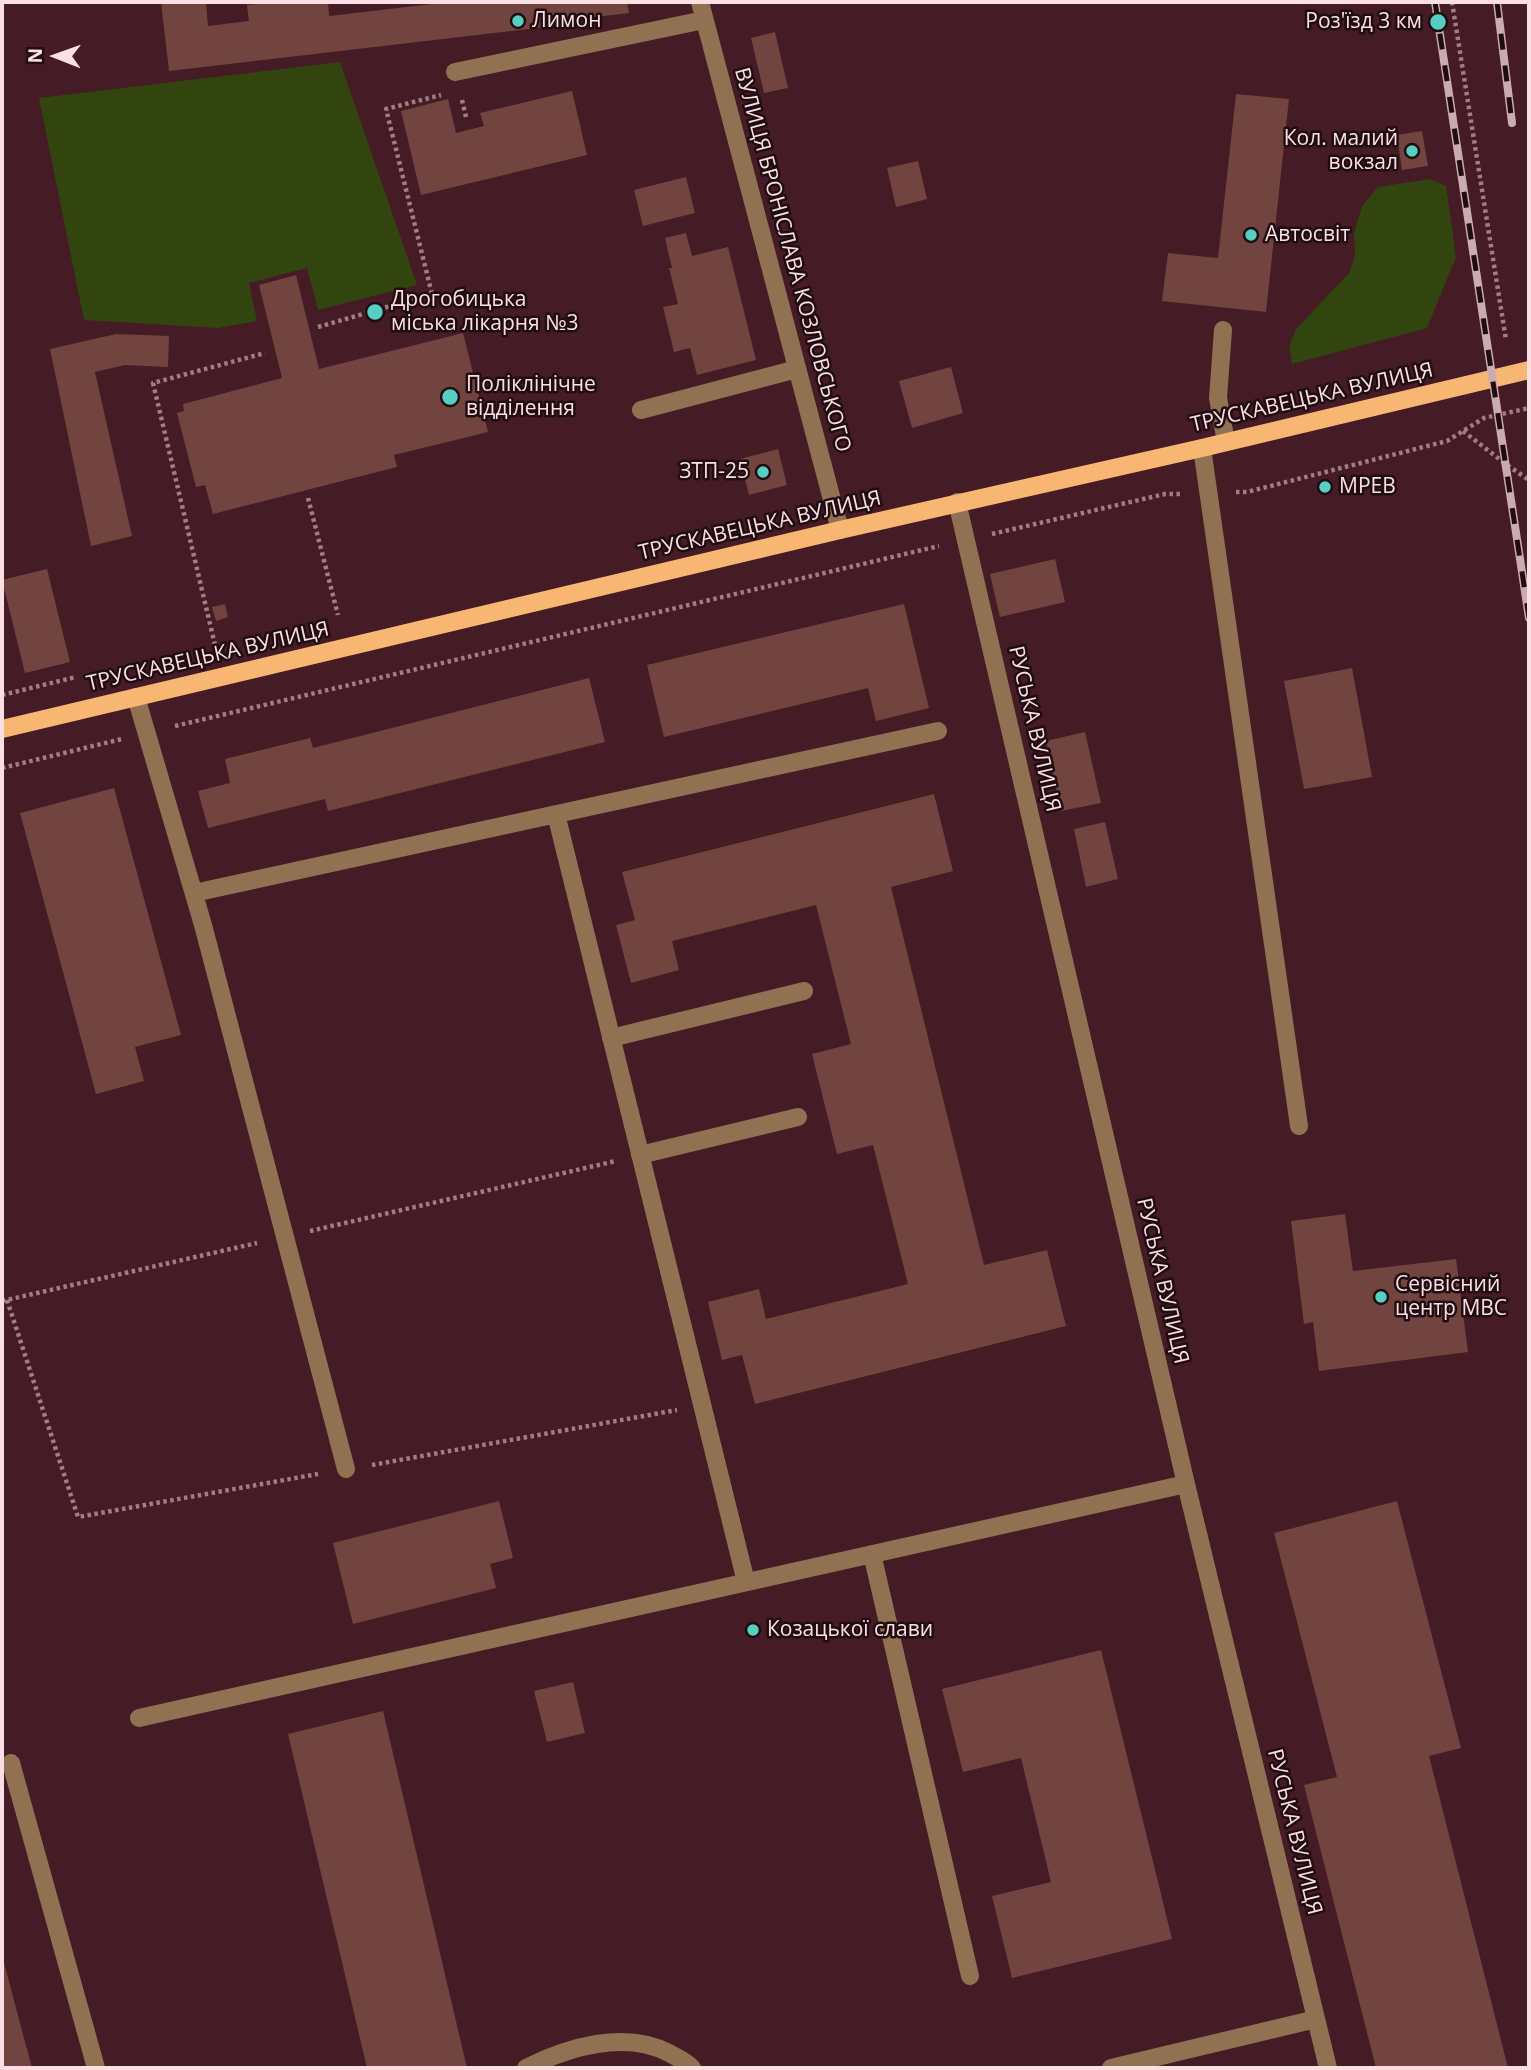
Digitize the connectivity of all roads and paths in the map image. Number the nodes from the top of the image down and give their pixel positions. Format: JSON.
{"nodes":[{"id":1,"x":1452,"y":2,"type":"edge"},
{"id":2,"x":702,"y":11,"type":"edge"},
{"id":3,"x":455,"y":72,"type":"dead end"},
{"id":4,"x":447,"y":94,"type":"dead end"},
{"id":5,"x":318,"y":327,"type":"dead end"},
{"id":6,"x":1223,"y":330,"type":"dead end"},
{"id":7,"x":1506,"y":340,"type":"dead end"},
{"id":8,"x":265,"y":353,"type":"dead end"},
{"id":9,"x":797,"y":369,"type":"junction"},
{"id":10,"x":1529,"y":370,"type":"edge"},
{"id":11,"x":1529,"y":408,"type":"edge"},
{"id":12,"x":641,"y":410,"type":"dead end"},
{"id":13,"x":1463,"y":431,"type":"junction"},
{"id":14,"x":1226,"y":442,"type":"junction"},
{"id":15,"x":1202,"y":448,"type":"junction"},
{"id":16,"x":1529,"y":480,"type":"edge"},
{"id":17,"x":1208,"y":493,"type":"junction"},
{"id":18,"x":308,"y":498,"type":"dead end"},
{"id":19,"x":957,"y":502,"type":"junction"},
{"id":20,"x":840,"y":530,"type":"junction"},
{"id":21,"x":966,"y":541,"type":"junction"},
{"id":22,"x":338,"y":615,"type":"dead end"},
{"id":23,"x":215,"y":645,"type":"dead end"},
{"id":24,"x":76,"y":677,"type":"dead end"},
{"id":25,"x":2,"y":695,"type":"edge"},
{"id":26,"x":136,"y":697,"type":"junction"},
{"id":27,"x":2,"y":729,"type":"edge"},
{"id":28,"x":938,"y":731,"type":"dead end"},
{"id":29,"x":147,"y":733,"type":"junction"},
{"id":30,"x":2,"y":768,"type":"edge"},
{"id":31,"x":556,"y":814,"type":"junction"},
{"id":32,"x":194,"y":893,"type":"junction"},
{"id":33,"x":804,"y":991,"type":"dead end"},
{"id":34,"x":611,"y":1038,"type":"junction"},
{"id":35,"x":798,"y":1117,"type":"dead end"},
{"id":36,"x":1299,"y":1126,"type":"dead end"},
{"id":37,"x":640,"y":1155,"type":"junction"},
{"id":38,"x":286,"y":1237,"type":"junction"},
{"id":39,"x":4,"y":1301,"type":"edge"},
{"id":40,"x":702,"y":1405,"type":"junction"},
{"id":41,"x":346,"y":1469,"type":"junction"},
{"id":42,"x":1186,"y":1484,"type":"junction"},
{"id":43,"x":872,"y":1554,"type":"junction"},
{"id":44,"x":746,"y":1582,"type":"junction"},
{"id":45,"x":139,"y":1718,"type":"dead end"},
{"id":46,"x":10,"y":1763,"type":"dead end"},
{"id":47,"x":970,"y":1976,"type":"dead end"},
{"id":48,"x":1316,"y":2019,"type":"junction"},
{"id":49,"x":96,"y":2068,"type":"edge"},
{"id":50,"x":526,"y":2068,"type":"edge"},
{"id":51,"x":692,"y":2068,"type":"edge"},
{"id":52,"x":1111,"y":2068,"type":"edge"},
{"id":53,"x":1328,"y":2068,"type":"edge"}],
"edges":[{"from":1,"to":7,"type":"path"},
{"from":2,"to":3,"type":"street"},
{"from":2,"to":9,"type":"street","name":"ВУЛИЦЯ БРОНІСЛАВА КОЗЛОВСЬКОГО"},
{"from":4,"to":5,"type":"path"},
{"from":6,"to":14,"type":"street"},
{"from":8,"to":23,"type":"path"},
{"from":9,"to":12,"type":"street"},
{"from":9,"to":20,"type":"street","name":"ВУЛИЦЯ БРОНІСЛАВА КОЗЛОВСЬКОГО"},
{"from":10,"to":14,"type":"main road","name":"ТРУСКАВЕЦЬКА ВУЛИЦЯ"},
{"from":11,"to":13,"type":"path"},
{"from":13,"to":16,"type":"path"},
{"from":13,"to":17,"type":"path"},
{"from":14,"to":15,"type":"main road","name":"ТРУСКАВЕЦЬКА ВУЛИЦЯ"},
{"from":15,"to":17,"type":"street"},
{"from":15,"to":19,"type":"main road","name":"ТРУСКАВЕЦЬКА ВУЛИЦЯ"},
{"from":17,"to":21,"type":"path"},
{"from":17,"to":36,"type":"street"},
{"from":18,"to":22,"type":"path"},
{"from":19,"to":20,"type":"main road","name":"ТРУСКАВЕЦЬКА ВУЛИЦЯ"},
{"from":19,"to":21,"type":"street","name":"РУСЬКА ВУЛИЦЯ"},
{"from":20,"to":26,"type":"main road","name":"ТРУСКАВЕЦЬКА ВУЛИЦЯ"},
{"from":21,"to":29,"type":"path"},
{"from":21,"to":42,"type":"street","name":"РУСЬКА ВУЛИЦЯ"},
{"from":24,"to":25,"type":"path"},
{"from":26,"to":27,"type":"main road","name":"ТРУСКАВЕЦЬКА ВУЛИЦЯ"},
{"from":26,"to":29,"type":"street"},
{"from":28,"to":31,"type":"street"},
{"from":29,"to":30,"type":"path"},
{"from":29,"to":32,"type":"street"},
{"from":31,"to":32,"type":"street"},
{"from":31,"to":34,"type":"street"},
{"from":32,"to":38,"type":"street"},
{"from":33,"to":34,"type":"street"},
{"from":34,"to":37,"type":"street"},
{"from":35,"to":37,"type":"street"},
{"from":37,"to":38,"type":"path"},
{"from":37,"to":40,"type":"street"},
{"from":38,"to":39,"type":"path"},
{"from":38,"to":41,"type":"street"},
{"from":39,"to":41,"type":"path"},
{"from":40,"to":41,"type":"path"},
{"from":40,"to":44,"type":"street"},
{"from":42,"to":43,"type":"street"},
{"from":42,"to":48,"type":"street","name":"РУСЬКА ВУЛИЦЯ"},
{"from":43,"to":44,"type":"street"},
{"from":43,"to":47,"type":"street"},
{"from":44,"to":45,"type":"street"},
{"from":46,"to":49,"type":"street"},
{"from":48,"to":52,"type":"street"},
{"from":48,"to":53,"type":"street","name":"РУСЬКА ВУЛИЦЯ"},
{"from":50,"to":51,"type":"street"}]}
